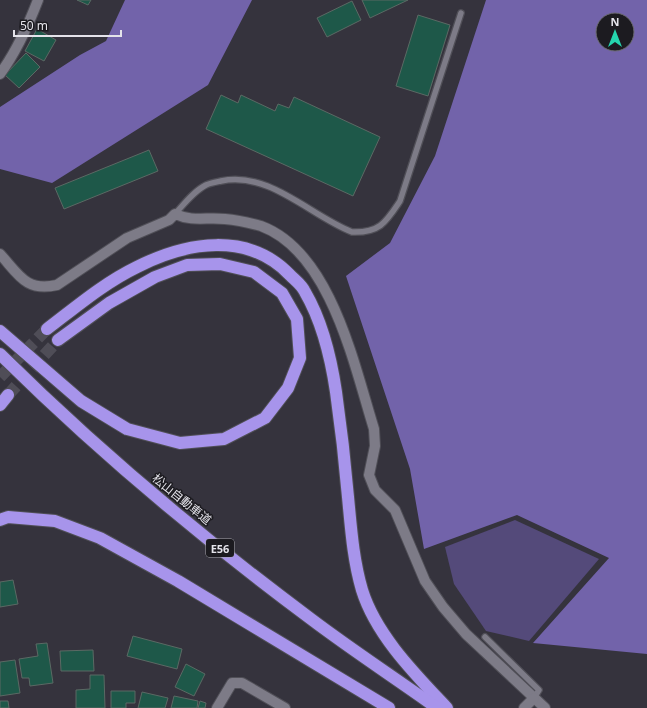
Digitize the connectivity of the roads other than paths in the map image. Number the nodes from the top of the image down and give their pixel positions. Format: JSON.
{"nodes":[{"id":1,"x":38,"y":0,"type":"edge"},
{"id":2,"x":461,"y":13,"type":"dead end"},
{"id":3,"x":0,"y":74,"type":"edge"},
{"id":4,"x":175,"y":214,"type":"junction"},
{"id":5,"x":0,"y":254,"type":"edge"},
{"id":6,"x":48,"y":329,"type":"tunnel mouth"},
{"id":7,"x":0,"y":332,"type":"edge"},
{"id":8,"x":58,"y":340,"type":"tunnel mouth"},
{"id":9,"x":0,"y":354,"type":"edge"},
{"id":10,"x":8,"y":395,"type":"tunnel mouth"},
{"id":11,"x":0,"y":406,"type":"edge"},
{"id":12,"x":0,"y":520,"type":"edge"},
{"id":13,"x":485,"y":637,"type":"dead end"},
{"id":14,"x":534,"y":698,"type":"junction"},
{"id":15,"x":217,"y":708,"type":"edge"},
{"id":16,"x":285,"y":708,"type":"edge"},
{"id":17,"x":389,"y":708,"type":"edge"},
{"id":18,"x":437,"y":708,"type":"edge"},
{"id":19,"x":447,"y":708,"type":"edge"},
{"id":20,"x":524,"y":708,"type":"edge"},
{"id":21,"x":545,"y":708,"type":"edge"}],
"edges":[{"from":1,"to":3,"type":"street"},
{"from":2,"to":4,"type":"lane"},
{"from":4,"to":5,"type":"street"},
{"from":4,"to":14,"type":"street"},
{"from":6,"to":19,"type":"highway"},
{"from":7,"to":8,"type":"highway"},
{"from":9,"to":18,"type":"highway","name":"松山自動車道","number":"E56"},
{"from":10,"to":11,"type":"highway"},
{"from":12,"to":17,"type":"highway"},
{"from":13,"to":14,"type":"lane"},
{"from":14,"to":20,"type":"street"},
{"from":14,"to":21,"type":"street"},
{"from":15,"to":16,"type":"street"}]}
